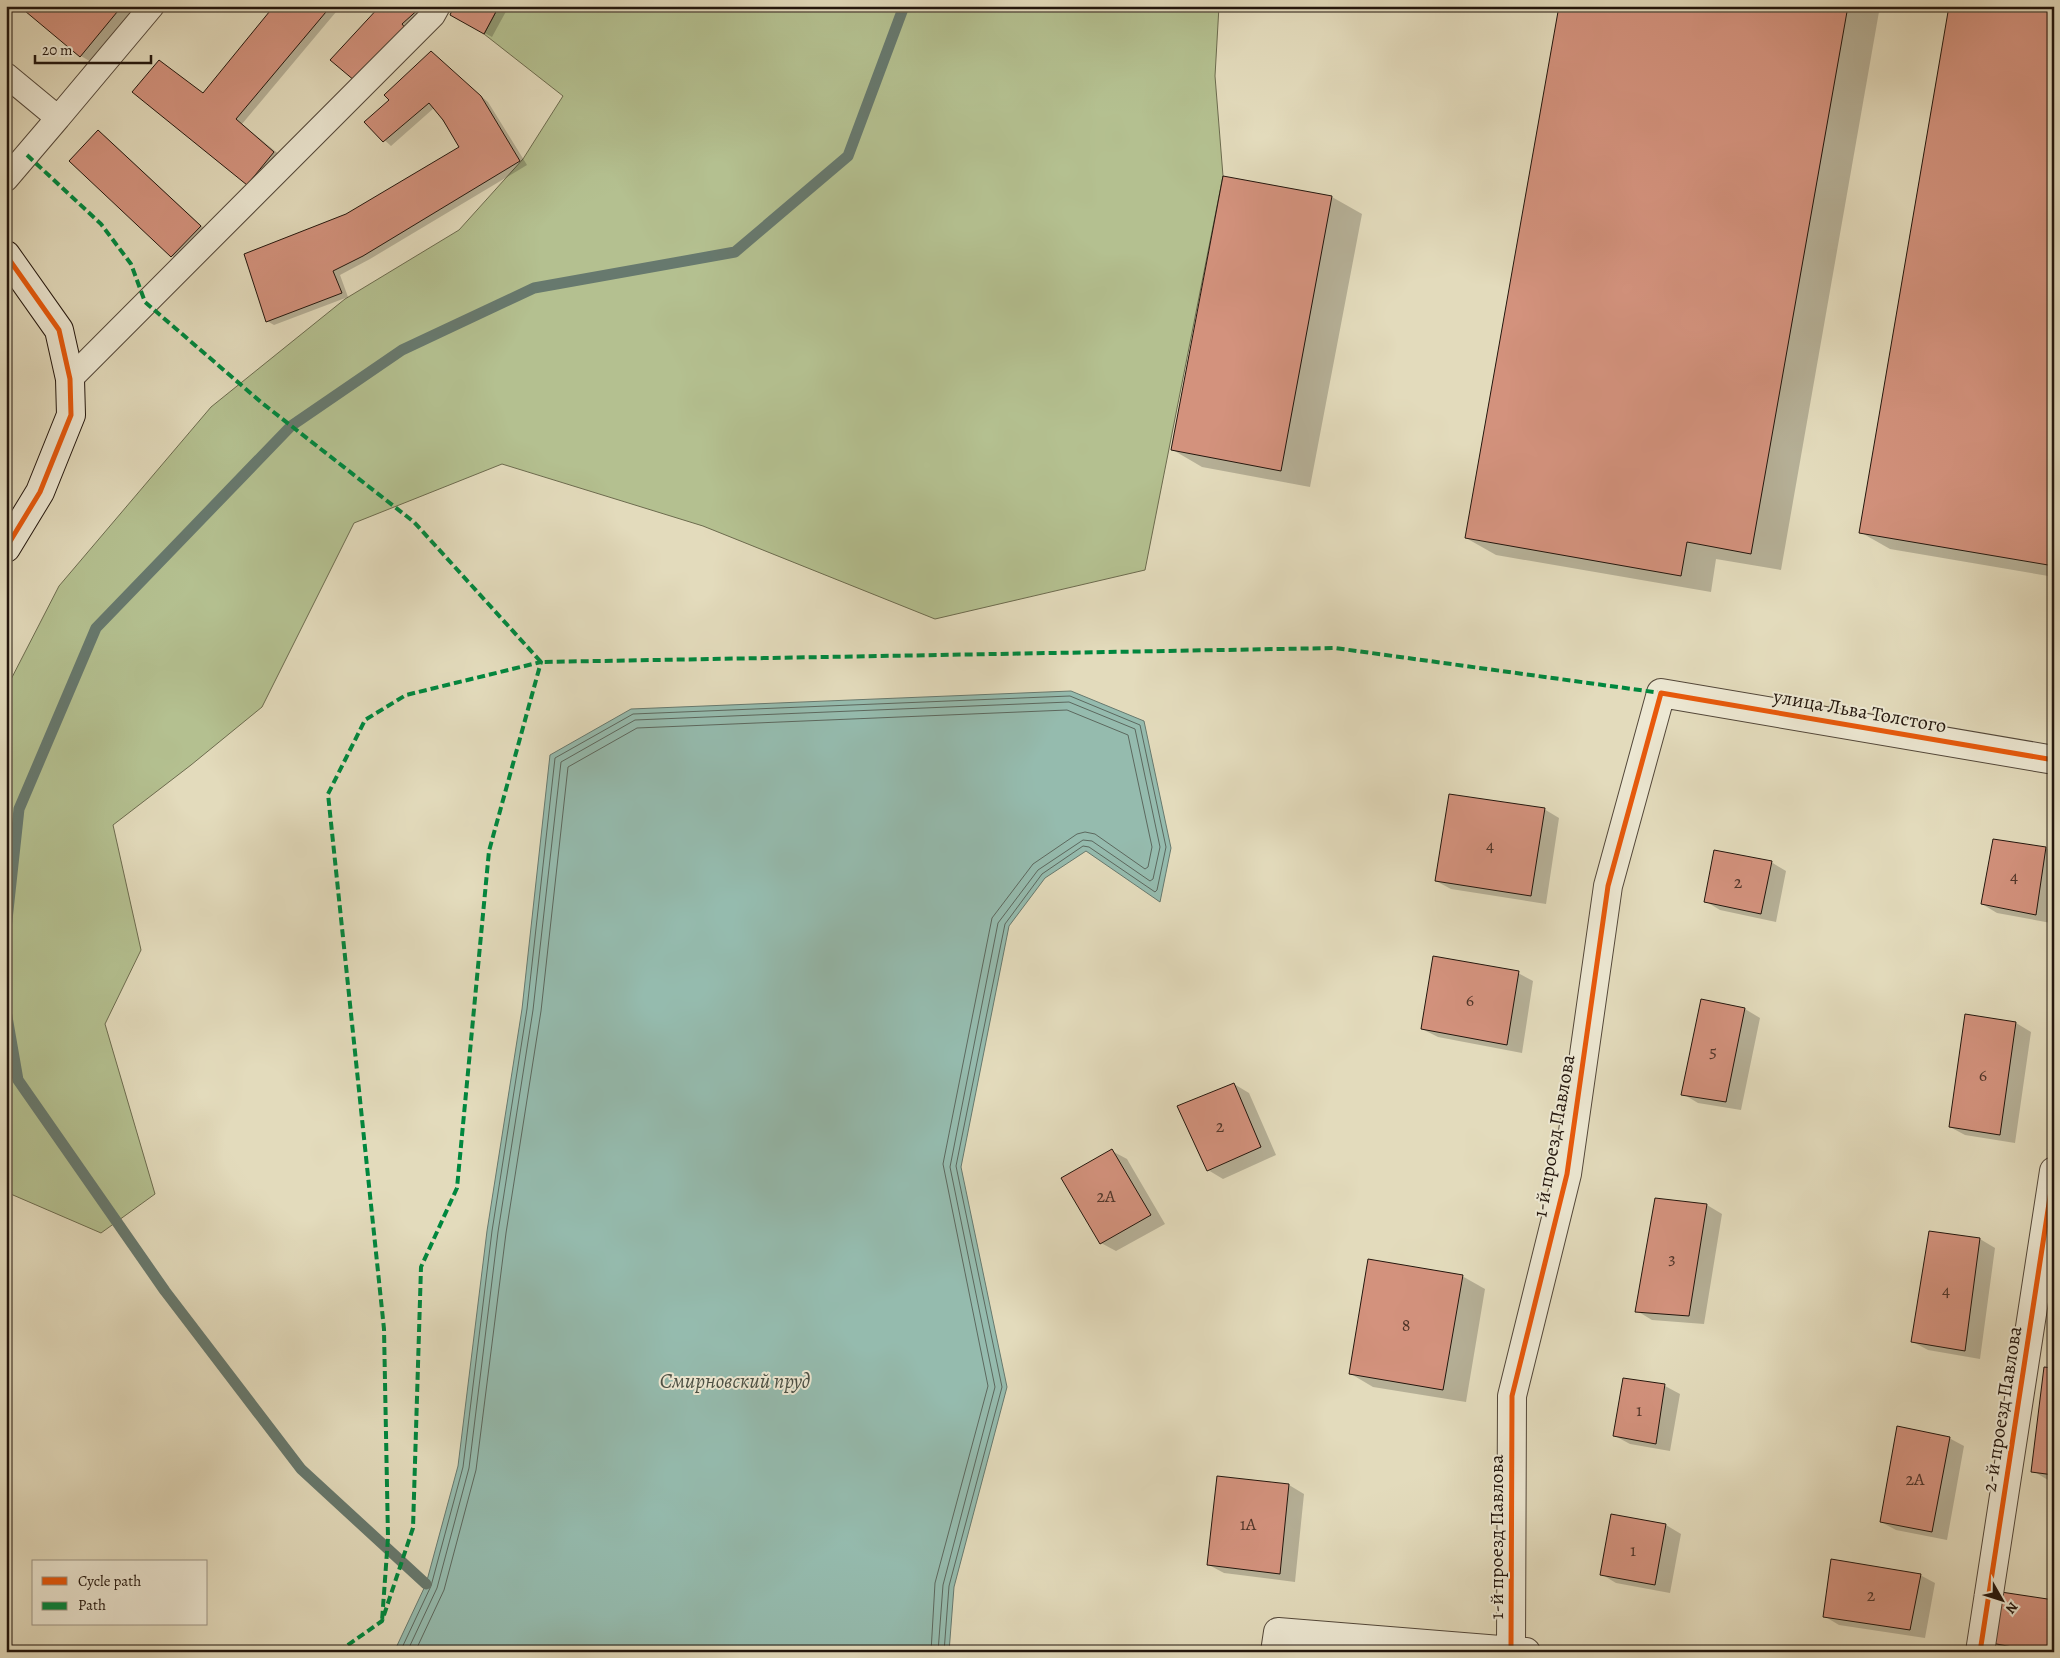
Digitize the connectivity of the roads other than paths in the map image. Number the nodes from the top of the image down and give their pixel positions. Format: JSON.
{"nodes":[{"id":1,"x":152,"y":6,"type":"edge"},
{"id":2,"x":438,"y":6,"type":"edge"},
{"id":3,"x":6,"y":75,"type":"edge"},
{"id":4,"x":58,"y":118,"type":"junction"},
{"id":5,"x":6,"y":179,"type":"edge"},
{"id":6,"x":6,"y":255,"type":"edge"},
{"id":7,"x":70,"y":379,"type":"junction"},
{"id":8,"x":6,"y":548,"type":"edge"},
{"id":9,"x":1661,"y":693,"type":"joint"},
{"id":10,"x":2054,"y":760,"type":"edge"},
{"id":11,"x":2054,"y":1171,"type":"edge"},
{"id":12,"x":1277,"y":1642,"type":"edge"},
{"id":13,"x":1519,"y":1650,"type":"edge"},
{"id":14,"x":1980,"y":1652,"type":"edge"}],
"edges":[{"from":1,"to":4,"type":"lane"},
{"from":2,"to":7,"type":"lane"},
{"from":3,"to":4,"type":"lane"},
{"from":4,"to":5,"type":"lane"},
{"from":6,"to":7,"type":"street"},
{"from":7,"to":8,"type":"street"},
{"from":9,"to":10,"type":"street","name":"улица Льва Толстого"},
{"from":9,"to":13,"type":"street","name":"1-й проезд Павлова"},
{"from":11,"to":14,"type":"street","name":"2-й проезд Павлова"},
{"from":12,"to":13,"type":"street"}]}
